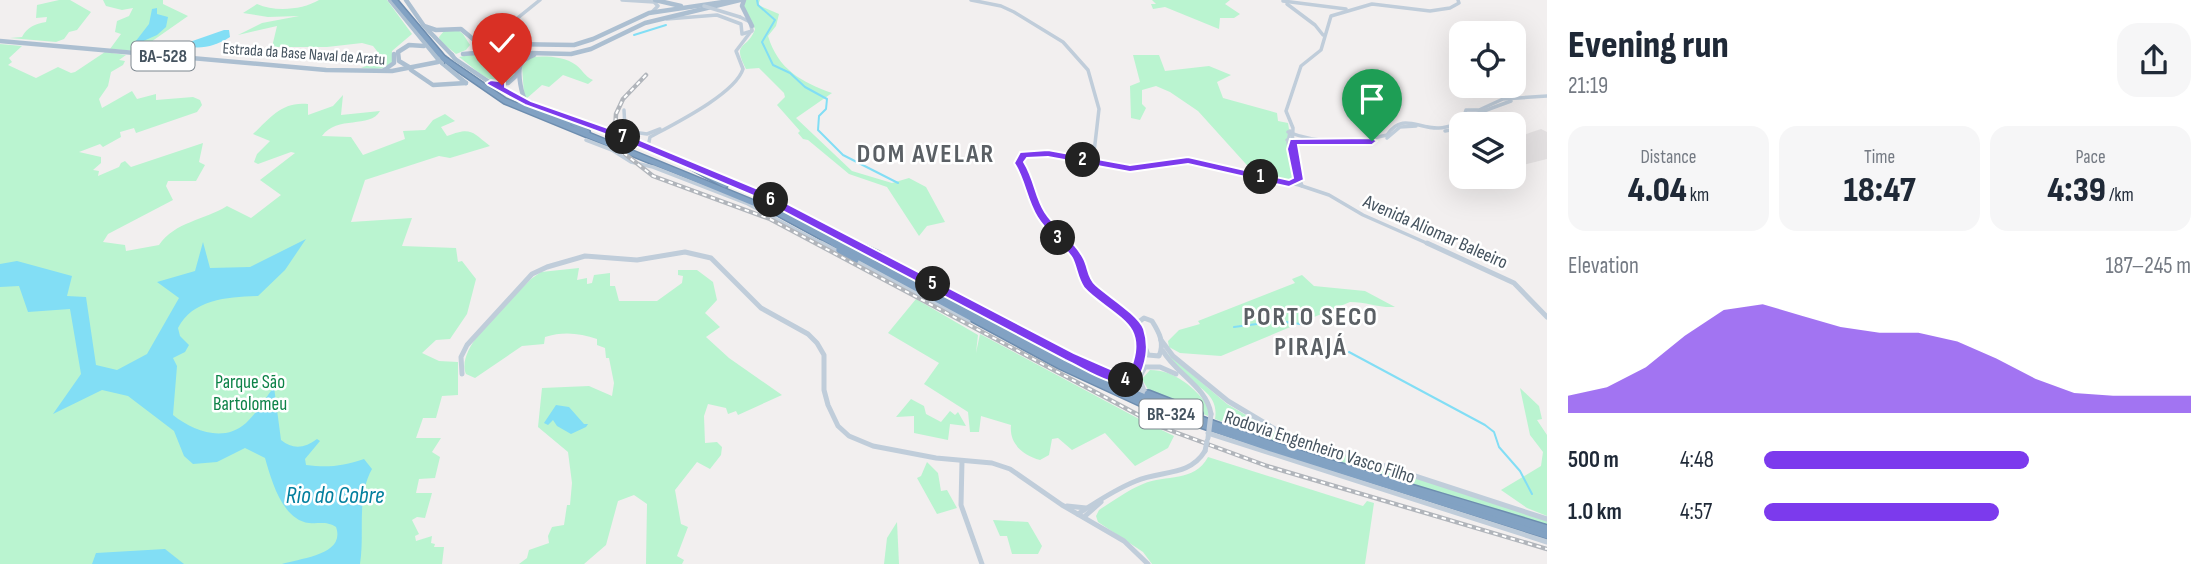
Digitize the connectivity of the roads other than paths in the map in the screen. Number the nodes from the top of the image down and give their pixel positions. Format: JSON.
{"nodes":[{"id":1,"x":394,"y":0,"type":"edge"},
{"id":2,"x":406,"y":0,"type":"edge"},
{"id":3,"x":540,"y":0,"type":"edge"},
{"id":4,"x":622,"y":0,"type":"edge"},
{"id":5,"x":652,"y":0,"type":"edge"},
{"id":6,"x":731,"y":0,"type":"edge"},
{"id":7,"x":742,"y":0,"type":"edge"},
{"id":8,"x":971,"y":0,"type":"edge"},
{"id":9,"x":1283,"y":0,"type":"edge"},
{"id":10,"x":1458,"y":0,"type":"edge"},
{"id":11,"x":668,"y":3,"type":"junction"},
{"id":12,"x":1292,"y":5,"type":"junction"},
{"id":13,"x":691,"y":6,"type":"junction"},
{"id":14,"x":419,"y":8,"type":"dead end"},
{"id":15,"x":657,"y":8,"type":"junction"},
{"id":16,"x":1337,"y":8,"type":"junction"},
{"id":17,"x":1350,"y":9,"type":"junction"},
{"id":18,"x":413,"y":10,"type":"junction"},
{"id":19,"x":652,"y":12,"type":"junction"},
{"id":20,"x":1340,"y":13,"type":"junction"},
{"id":21,"x":637,"y":17,"type":"junction"},
{"id":22,"x":740,"y":17,"type":"junction"},
{"id":23,"x":665,"y":18,"type":"junction"},
{"id":24,"x":656,"y":22,"type":"junction"},
{"id":25,"x":424,"y":26,"type":"junction"},
{"id":26,"x":1318,"y":27,"type":"junction"},
{"id":27,"x":1325,"y":27,"type":"junction"},
{"id":28,"x":752,"y":28,"type":"junction"},
{"id":29,"x":413,"y":31,"type":"junction"},
{"id":30,"x":742,"y":34,"type":"junction"},
{"id":31,"x":1323,"y":35,"type":"junction"},
{"id":32,"x":0,"y":41,"type":"edge"},
{"id":33,"x":439,"y":43,"type":"junction"},
{"id":34,"x":501,"y":43,"type":"junction"},
{"id":35,"x":491,"y":45,"type":"junction"},
{"id":36,"x":426,"y":47,"type":"junction"},
{"id":37,"x":507,"y":51,"type":"junction"},
{"id":38,"x":463,"y":54,"type":"junction"},
{"id":39,"x":534,"y":55,"type":"junction"},
{"id":40,"x":447,"y":59,"type":"junction"},
{"id":41,"x":430,"y":64,"type":"junction"},
{"id":42,"x":417,"y":67,"type":"junction"},
{"id":43,"x":326,"y":70,"type":"junction"},
{"id":44,"x":408,"y":70,"type":"junction"},
{"id":45,"x":381,"y":71,"type":"junction"},
{"id":46,"x":455,"y":74,"type":"junction"},
{"id":47,"x":466,"y":83,"type":"junction"},
{"id":48,"x":491,"y":83,"type":"junction"},
{"id":49,"x":488,"y":91,"type":"junction"},
{"id":50,"x":1547,"y":97,"type":"edge"},
{"id":51,"x":528,"y":103,"type":"junction"},
{"id":52,"x":624,"y":110,"type":"dead end"},
{"id":53,"x":1474,"y":112,"type":"edge"},
{"id":54,"x":563,"y":113,"type":"junction"},
{"id":55,"x":674,"y":123,"type":"junction"},
{"id":56,"x":556,"y":124,"type":"junction"},
{"id":57,"x":1449,"y":126,"type":"edge"},
{"id":58,"x":1293,"y":128,"type":"junction"},
{"id":59,"x":1449,"y":130,"type":"edge"},
{"id":60,"x":587,"y":132,"type":"junction"},
{"id":61,"x":633,"y":132,"type":"dead end"},
{"id":62,"x":1288,"y":132,"type":"junction"},
{"id":63,"x":610,"y":133,"type":"junction"},
{"id":64,"x":1294,"y":134,"type":"junction"},
{"id":65,"x":586,"y":140,"type":"joint"},
{"id":66,"x":1287,"y":140,"type":"junction"},
{"id":67,"x":1294,"y":142,"type":"junction"},
{"id":68,"x":648,"y":148,"type":"junction"},
{"id":69,"x":1292,"y":149,"type":"junction"},
{"id":70,"x":1093,"y":161,"type":"junction"},
{"id":71,"x":687,"y":164,"type":"junction"},
{"id":72,"x":1300,"y":183,"type":"junction"},
{"id":73,"x":724,"y":185,"type":"junction"},
{"id":74,"x":746,"y":203,"type":"junction"},
{"id":75,"x":802,"y":223,"type":"junction"},
{"id":76,"x":819,"y":235,"type":"junction"},
{"id":77,"x":878,"y":254,"type":"junction"},
{"id":78,"x":855,"y":260,"type":"junction"},
{"id":79,"x":1123,"y":313,"type":"junction"},
{"id":80,"x":1547,"y":317,"type":"edge"},
{"id":81,"x":1140,"y":319,"type":"junction"},
{"id":82,"x":968,"y":321,"type":"joint"},
{"id":83,"x":1137,"y":327,"type":"junction"},
{"id":84,"x":1001,"y":333,"type":"junction"},
{"id":85,"x":1161,"y":340,"type":"junction"},
{"id":86,"x":1142,"y":345,"type":"junction"},
{"id":87,"x":1163,"y":348,"type":"junction"},
{"id":88,"x":1145,"y":352,"type":"junction"},
{"id":89,"x":1167,"y":358,"type":"junction"},
{"id":90,"x":1157,"y":366,"type":"junction"},
{"id":91,"x":1165,"y":368,"type":"junction"},
{"id":92,"x":462,"y":374,"type":"dead end"},
{"id":93,"x":1183,"y":378,"type":"junction"},
{"id":94,"x":1117,"y":379,"type":"junction"},
{"id":95,"x":1147,"y":394,"type":"junction"},
{"id":96,"x":1166,"y":413,"type":"junction"},
{"id":97,"x":1207,"y":437,"type":"junction"},
{"id":98,"x":1272,"y":443,"type":"junction"},
{"id":99,"x":962,"y":461,"type":"junction"},
{"id":100,"x":1102,"y":501,"type":"junction"},
{"id":101,"x":1062,"y":505,"type":"junction"},
{"id":102,"x":1096,"y":507,"type":"junction"},
{"id":103,"x":1087,"y":508,"type":"junction"},
{"id":104,"x":1081,"y":516,"type":"junction"},
{"id":105,"x":1547,"y":519,"type":"edge"},
{"id":106,"x":1100,"y":527,"type":"junction"},
{"id":107,"x":1547,"y":529,"type":"edge"},
{"id":108,"x":1547,"y":535,"type":"edge"},
{"id":109,"x":1547,"y":542,"type":"edge"},
{"id":110,"x":982,"y":564,"type":"edge"},
{"id":111,"x":1148,"y":564,"type":"edge"}],
"edges":[{"from":1,"to":29,"type":"main road"},
{"from":1,"to":40,"type":"highway","name":"Rodovia Engenheiro Vasco Filho","number":"BR-324"},
{"from":2,"to":18,"type":"main road"},
{"from":3,"to":34,"type":"main road"},
{"from":4,"to":5,"type":"main road"},
{"from":5,"to":11,"type":"main road"},
{"from":5,"to":15,"type":"main road"},
{"from":6,"to":13,"type":"main road","name":"Estrada da Base Naval de Aratu"},
{"from":7,"to":23,"type":"main road"},
{"from":7,"to":28,"type":"main road"},
{"from":8,"to":70,"type":"main road"},
{"from":9,"to":12,"type":"main road"},
{"from":10,"to":17,"type":"main road"},
{"from":11,"to":13,"type":"main road"},
{"from":11,"to":15,"type":"main road"},
{"from":12,"to":16,"type":"main road"},
{"from":12,"to":26,"type":"main road"},
{"from":13,"to":19,"type":"main road","name":"Estrada da Base Naval de Aratu"},
{"from":14,"to":18,"type":"main road"},
{"from":15,"to":19,"type":"main road"},
{"from":16,"to":17,"type":"main road"},
{"from":16,"to":20,"type":"main road"},
{"from":17,"to":20,"type":"main road"},
{"from":18,"to":25,"type":"main road"},
{"from":19,"to":21,"type":"main road","name":"Estrada da Base Naval de Aratu"},
{"from":20,"to":27,"type":"main road"},
{"from":21,"to":22,"type":"main road","bridge":true},
{"from":21,"to":34,"type":"main road","name":"Estrada da Base Naval de Aratu"},
{"from":22,"to":28,"type":"main road"},
{"from":22,"to":30,"type":"main road"},
{"from":23,"to":24,"type":"main road"},
{"from":23,"to":37,"type":"main road"},
{"from":24,"to":30,"type":"main road","bridge":true},
{"from":24,"to":39,"type":"main road"},
{"from":25,"to":33,"type":"main road"},
{"from":25,"to":35,"type":"main road"},
{"from":26,"to":27,"type":"main road"},
{"from":26,"to":31,"type":"main road"},
{"from":27,"to":31,"type":"main road"},
{"from":28,"to":30,"type":"main road"},
{"from":28,"to":55,"type":"main road"},
{"from":29,"to":36,"type":"main road"},
{"from":29,"to":45,"type":"main road"},
{"from":31,"to":58,"type":"main road"},
{"from":32,"to":43,"type":"main road","name":"Estrada da Base Naval de Aratu","number":"BA-528"},
{"from":33,"to":38,"type":"main road"},
{"from":33,"to":40,"type":"main road"},
{"from":34,"to":35,"type":"main road","name":"Estrada da Base Naval de Aratu"},
{"from":35,"to":38,"type":"main road","name":"Estrada da Base Naval de Aratu"},
{"from":36,"to":40,"type":"main road"},
{"from":36,"to":42,"type":"main road"},
{"from":37,"to":38,"type":"main road","name":"Estrada da Base Naval de Aratu"},
{"from":37,"to":39,"type":"main road"},
{"from":37,"to":48,"type":"main road"},
{"from":38,"to":40,"type":"main road","name":"Estrada da Base Naval de Aratu"},
{"from":39,"to":51,"type":"main road"},
{"from":40,"to":41,"type":"main road","name":"Estrada da Base Naval de Aratu"},
{"from":40,"to":46,"type":"main road"},
{"from":40,"to":48,"type":"main road"},
{"from":40,"to":49,"type":"highway","name":"Rodovia Engenheiro Vasco Filho","number":"BR-324"},
{"from":40,"to":60,"type":"highway","name":"Rodovia Engenheiro Vasco Filho","number":"BR-324"},
{"from":41,"to":42,"type":"main road","name":"Estrada da Base Naval de Aratu"},
{"from":41,"to":46,"type":"main road"},
{"from":42,"to":44,"type":"main road"},
{"from":42,"to":45,"type":"main road","name":"Estrada da Base Naval de Aratu"},
{"from":43,"to":44,"type":"main road"},
{"from":43,"to":45,"type":"main road","name":"Estrada da Base Naval de Aratu"},
{"from":44,"to":47,"type":"main road"},
{"from":46,"to":47,"type":"main road"},
{"from":47,"to":49,"type":"highway"},
{"from":48,"to":51,"type":"main road"},
{"from":49,"to":56,"type":"highway","name":"Rodovia Engenheiro Vasco Filho","number":"BR-324"},
{"from":50,"to":53,"type":"main road"},
{"from":51,"to":54,"type":"main road"},
{"from":52,"to":63,"type":"main road"},
{"from":54,"to":60,"type":"highway"},
{"from":54,"to":63,"type":"main road"},
{"from":55,"to":61,"type":"main road"},
{"from":55,"to":68,"type":"main road"},
{"from":56,"to":65,"type":"highway"},
{"from":56,"to":75,"type":"highway","name":"Rodovia Engenheiro Vasco Filho","number":"BR-324"},
{"from":57,"to":64,"type":"main road"},
{"from":58,"to":62,"type":"main road"},
{"from":58,"to":64,"type":"main road"},
{"from":59,"to":67,"type":"main road"},
{"from":60,"to":73,"type":"highway","name":"Rodovia Engenheiro Vasco Filho","number":"BR-324"},
{"from":62,"to":64,"type":"main road"},
{"from":62,"to":66,"type":"main road"},
{"from":63,"to":68,"type":"main road"},
{"from":64,"to":67,"type":"main road"},
{"from":65,"to":74,"type":"main road"},
{"from":66,"to":67,"type":"main road"},
{"from":66,"to":69,"type":"main road"},
{"from":67,"to":69,"type":"main road"},
{"from":68,"to":71,"type":"main road"},
{"from":69,"to":72,"type":"main road"},
{"from":70,"to":72,"type":"main road","name":"Avenida Aliomar Baleeiro"},
{"from":70,"to":79,"type":"main road","name":"Avenida Aliomar Baleeiro"},
{"from":71,"to":73,"type":"highway"},
{"from":71,"to":77,"type":"main road"},
{"from":72,"to":80,"type":"main road","name":"Avenida Aliomar Baleeiro"},
{"from":73,"to":75,"type":"highway","name":"Rodovia Engenheiro Vasco Filho","number":"BR-324"},
{"from":74,"to":75,"type":"highway"},
{"from":74,"to":78,"type":"main road"},
{"from":75,"to":76,"type":"highway","name":"Rodovia Engenheiro Vasco Filho","number":"BR-324"},
{"from":75,"to":77,"type":"highway"},
{"from":75,"to":98,"type":"highway","name":"Rodovia Engenheiro Vasco Filho","number":"BR-324"},
{"from":76,"to":78,"type":"highway"},
{"from":76,"to":84,"type":"highway","name":"Rodovia Engenheiro Vasco Filho","number":"BR-324"},
{"from":77,"to":94,"type":"main road"},
{"from":78,"to":82,"type":"main road"},
{"from":79,"to":81,"type":"main road"},
{"from":79,"to":83,"type":"main road"},
{"from":81,"to":83,"type":"main road"},
{"from":81,"to":85,"type":"main road"},
{"from":82,"to":84,"type":"highway"},
{"from":83,"to":86,"type":"main road"},
{"from":84,"to":96,"type":"highway","name":"Rodovia Engenheiro Vasco Filho","number":"BR-324"},
{"from":85,"to":87,"type":"main road"},
{"from":85,"to":105,"type":"main road"},
{"from":86,"to":88,"type":"main road"},
{"from":86,"to":94,"type":"main road"},
{"from":87,"to":88,"type":"main road"},
{"from":87,"to":89,"type":"main road"},
{"from":88,"to":90,"type":"main road"},
{"from":89,"to":91,"type":"main road"},
{"from":89,"to":93,"type":"main road"},
{"from":90,"to":91,"type":"main road"},
{"from":90,"to":95,"type":"main road"},
{"from":91,"to":93,"type":"main road"},
{"from":92,"to":99,"type":"main road"},
{"from":93,"to":97,"type":"main road","bridge":true},
{"from":94,"to":95,"type":"main road"},
{"from":95,"to":98,"type":"highway"},
{"from":96,"to":97,"type":"highway"},
{"from":96,"to":108,"type":"highway","name":"Rodovia Engenheiro Vasco Filho","number":"BR-324"},
{"from":97,"to":100,"type":"main road","bridge":true},
{"from":97,"to":109,"type":"main road"},
{"from":98,"to":107,"type":"highway","name":"Rodovia Engenheiro Vasco Filho","number":"BR-324"},
{"from":99,"to":101,"type":"main road"},
{"from":99,"to":110,"type":"main road"},
{"from":100,"to":102,"type":"main road"},
{"from":100,"to":103,"type":"main road"},
{"from":101,"to":103,"type":"main road"},
{"from":101,"to":104,"type":"main road"},
{"from":102,"to":104,"type":"main road"},
{"from":102,"to":106,"type":"main road"},
{"from":103,"to":104,"type":"main road"},
{"from":104,"to":106,"type":"main road"},
{"from":106,"to":111,"type":"main road"}]}
